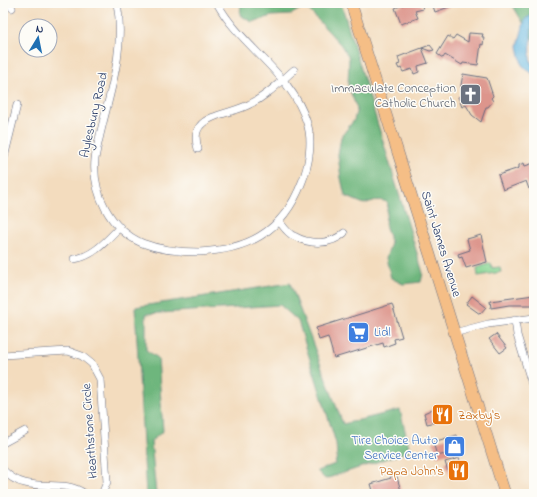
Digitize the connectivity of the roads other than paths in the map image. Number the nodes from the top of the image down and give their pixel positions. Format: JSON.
{"nodes":[{"id":1,"x":117,"y":3,"type":"edge"},
{"id":2,"x":217,"y":3,"type":"edge"},
{"id":3,"x":351,"y":3,"type":"edge"},
{"id":4,"x":294,"y":70,"type":"dead end"},
{"id":5,"x":283,"y":79,"type":"junction"},
{"id":6,"x":17,"y":105,"type":"dead end"},
{"id":7,"x":198,"y":149,"type":"dead end"},
{"id":8,"x":3,"y":162,"type":"edge"},
{"id":9,"x":278,"y":221,"type":"junction"},
{"id":10,"x":120,"y":227,"type":"junction"},
{"id":11,"x":344,"y":233,"type":"dead end"},
{"id":12,"x":74,"y":260,"type":"dead end"},
{"id":13,"x":534,"y":318,"type":"edge"},
{"id":14,"x":515,"y":320,"type":"junction"},
{"id":15,"x":454,"y":333,"type":"junction"},
{"id":16,"x":3,"y":355,"type":"edge"},
{"id":17,"x":534,"y":391,"type":"edge"},
{"id":18,"x":25,"y":431,"type":"dead end"},
{"id":19,"x":3,"y":443,"type":"edge"},
{"id":20,"x":3,"y":470,"type":"edge"},
{"id":21,"x":85,"y":494,"type":"edge"},
{"id":22,"x":102,"y":494,"type":"edge"},
{"id":23,"x":505,"y":494,"type":"edge"}],
"edges":[{"from":1,"to":10,"type":"street","name":"Aylesbury Road"},
{"from":2,"to":5,"type":"street","name":"Aylesbury Road"},
{"from":3,"to":15,"type":"main road","name":"Saint James Avenue"},
{"from":4,"to":5,"type":"street"},
{"from":5,"to":7,"type":"street"},
{"from":5,"to":9,"type":"street","name":"Aylesbury Road"},
{"from":6,"to":8,"type":"street"},
{"from":9,"to":10,"type":"street","name":"Aylesbury Road"},
{"from":9,"to":11,"type":"street"},
{"from":10,"to":12,"type":"street"},
{"from":13,"to":14,"type":"street"},
{"from":14,"to":15,"type":"street"},
{"from":14,"to":17,"type":"street"},
{"from":15,"to":23,"type":"main road","name":"Saint James Avenue"},
{"from":16,"to":22,"type":"street","name":"Hearthstone Circle"},
{"from":18,"to":19,"type":"street"},
{"from":20,"to":21,"type":"street"}]}
